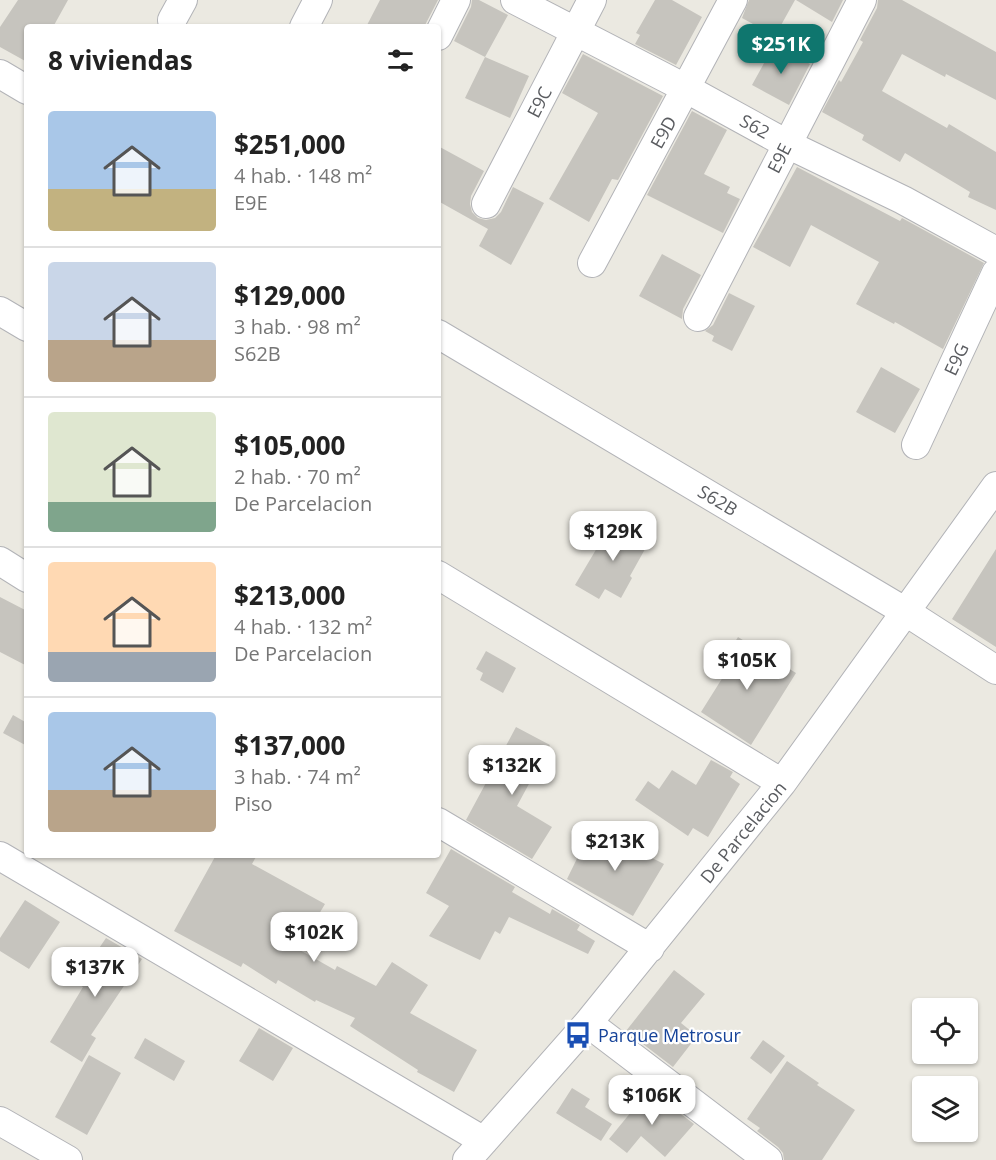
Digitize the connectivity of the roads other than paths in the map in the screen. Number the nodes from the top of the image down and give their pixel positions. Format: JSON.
{"nodes":[{"id":1,"x":318,"y":0,"type":"edge"},
{"id":2,"x":456,"y":0,"type":"edge"},
{"id":3,"x":515,"y":0,"type":"edge"},
{"id":4,"x":592,"y":0,"type":"edge"},
{"id":5,"x":733,"y":0,"type":"edge"},
{"id":6,"x":862,"y":0,"type":"edge"},
{"id":7,"x":306,"y":24,"type":"edge"},
{"id":8,"x":441,"y":30,"type":"edge"},
{"id":9,"x":576,"y":31,"type":"junction"},
{"id":10,"x":0,"y":74,"type":"edge"},
{"id":11,"x":24,"y":88,"type":"edge"},
{"id":12,"x":687,"y":89,"type":"junction"},
{"id":13,"x":787,"y":144,"type":"junction"},
{"id":14,"x":486,"y":204,"type":"dead end"},
{"id":15,"x":996,"y":251,"type":"edge"},
{"id":16,"x":592,"y":262,"type":"dead end"},
{"id":17,"x":996,"y":273,"type":"edge"},
{"id":18,"x":0,"y":311,"type":"edge"},
{"id":19,"x":698,"y":317,"type":"dead end"},
{"id":20,"x":24,"y":325,"type":"edge"},
{"id":21,"x":441,"y":336,"type":"edge"},
{"id":22,"x":916,"y":445,"type":"dead end"},
{"id":23,"x":996,"y":486,"type":"edge"},
{"id":24,"x":0,"y":561,"type":"edge"},
{"id":25,"x":24,"y":576,"type":"edge"},
{"id":26,"x":441,"y":577,"type":"edge"},
{"id":27,"x":906,"y":612,"type":"junction"},
{"id":28,"x":996,"y":670,"type":"edge"},
{"id":29,"x":782,"y":783,"type":"junction"},
{"id":30,"x":441,"y":824,"type":"edge"},
{"id":31,"x":0,"y":856,"type":"edge"},
{"id":32,"x":650,"y":948,"type":"junction"},
{"id":33,"x":588,"y":1023,"type":"junction"},
{"id":34,"x":0,"y":1121,"type":"edge"},
{"id":35,"x":472,"y":1155,"type":"edge"},
{"id":36,"x":68,"y":1160,"type":"edge"},
{"id":37,"x":768,"y":1160,"type":"edge"}],
"edges":[{"from":1,"to":7,"type":"street"},
{"from":2,"to":8,"type":"street"},
{"from":3,"to":9,"type":"street","name":"S62"},
{"from":4,"to":9,"type":"street","name":"E9C"},
{"from":5,"to":12,"type":"street","name":"E9D"},
{"from":6,"to":13,"type":"street","name":"E9E"},
{"from":9,"to":12,"type":"street","name":"S62"},
{"from":9,"to":14,"type":"street","name":"E9C"},
{"from":10,"to":11,"type":"street"},
{"from":12,"to":13,"type":"street","name":"S62"},
{"from":12,"to":16,"type":"street","name":"E9D"},
{"from":13,"to":15,"type":"street","name":"S62"},
{"from":13,"to":19,"type":"street","name":"E9E"},
{"from":17,"to":22,"type":"street","name":"E9G"},
{"from":18,"to":20,"type":"street"},
{"from":21,"to":27,"type":"street","name":"S62B"},
{"from":23,"to":27,"type":"street","name":"De Parcelacion"},
{"from":24,"to":25,"type":"street"},
{"from":26,"to":29,"type":"street"},
{"from":27,"to":28,"type":"street","name":"S62B"},
{"from":27,"to":29,"type":"street","name":"De Parcelacion"},
{"from":29,"to":32,"type":"street","name":"De Parcelacion"},
{"from":30,"to":32,"type":"street"},
{"from":31,"to":35,"type":"street"},
{"from":32,"to":33,"type":"street","name":"De Parcelacion"},
{"from":33,"to":35,"type":"street","name":"De Parcelacion"},
{"from":33,"to":37,"type":"street"},
{"from":34,"to":36,"type":"street"}]}
